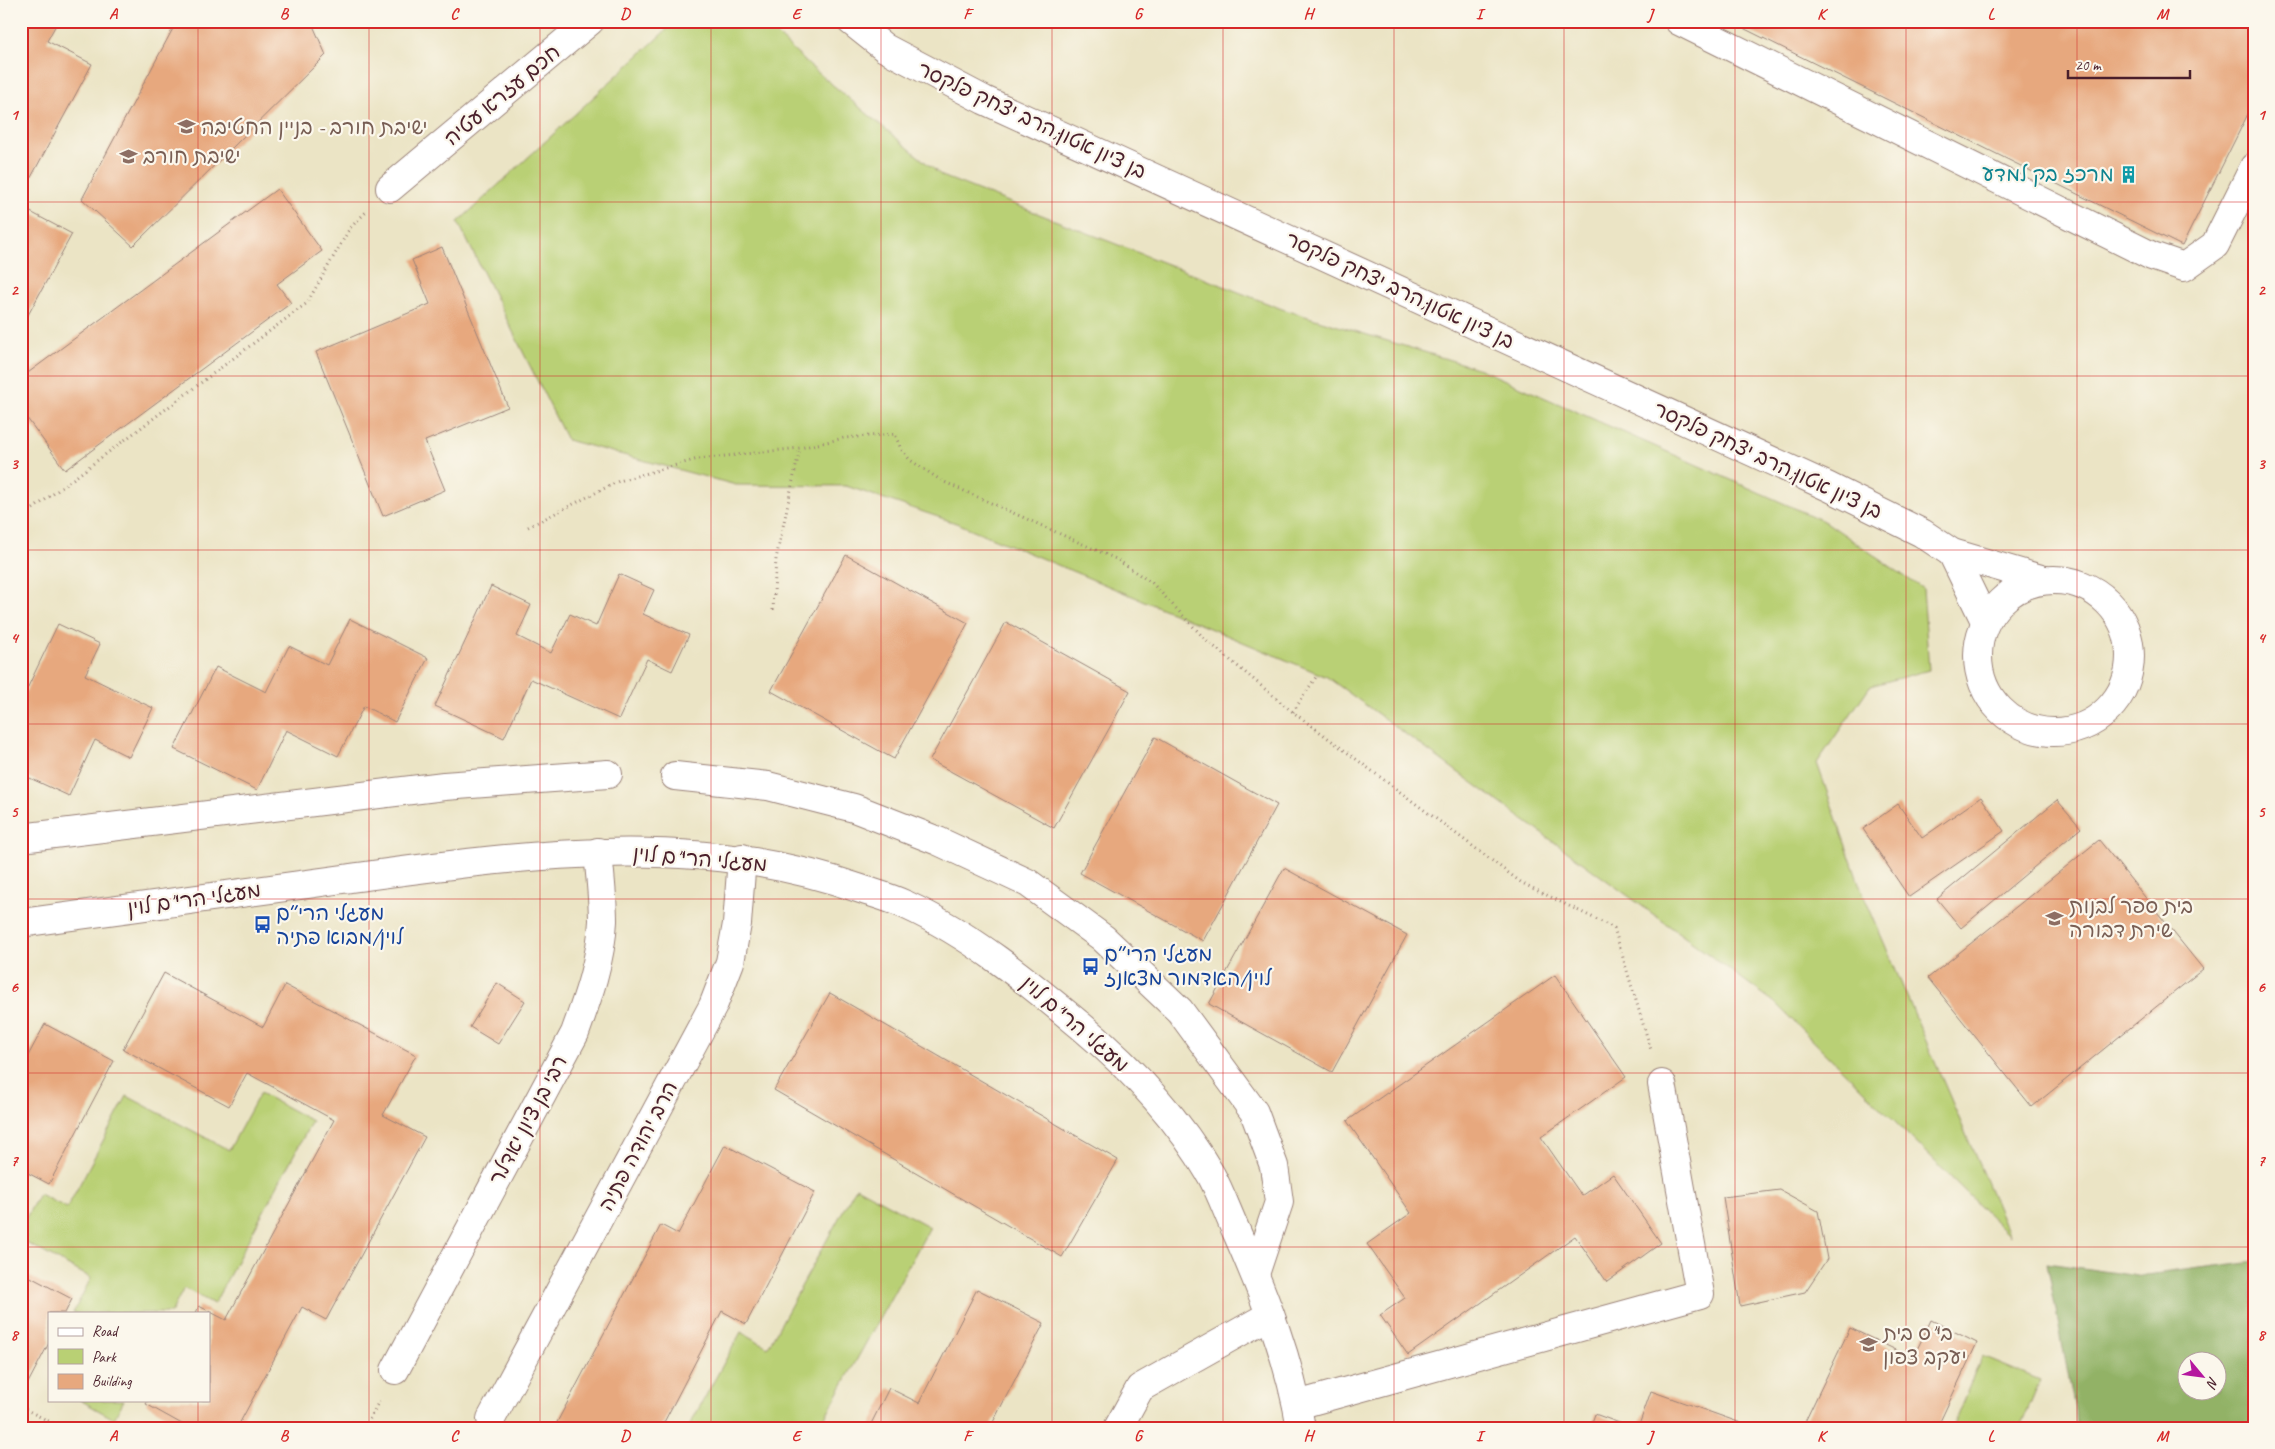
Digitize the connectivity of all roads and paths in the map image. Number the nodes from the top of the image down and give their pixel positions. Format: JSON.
{"nodes":[{"id":1,"x":590,"y":21,"type":"edge"},
{"id":2,"x":851,"y":21,"type":"edge"},
{"id":3,"x":1679,"y":21,"type":"edge"},
{"id":4,"x":2254,"y":167,"type":"edge"},
{"id":5,"x":390,"y":188,"type":"joint"},
{"id":6,"x":800,"y":448,"type":"junction"},
{"id":7,"x":21,"y":518,"type":"edge"},
{"id":8,"x":528,"y":527,"type":"dead end"},
{"id":9,"x":1952,"y":553,"type":"junction"},
{"id":10,"x":2044,"y":580,"type":"junction"},
{"id":11,"x":773,"y":610,"type":"dead end"},
{"id":12,"x":1985,"y":621,"type":"junction"},
{"id":13,"x":1316,"y":677,"type":"dead end"},
{"id":14,"x":1293,"y":712,"type":"junction"},
{"id":15,"x":608,"y":774,"type":"dead end"},
{"id":16,"x":674,"y":776,"type":"dead end"},
{"id":17,"x":21,"y":838,"type":"edge"},
{"id":18,"x":598,"y":852,"type":"junction"},
{"id":19,"x":742,"y":858,"type":"junction"},
{"id":20,"x":21,"y":923,"type":"edge"},
{"id":21,"x":1662,"y":1084,"type":"joint"},
{"id":22,"x":1254,"y":1274,"type":"junction"},
{"id":23,"x":1270,"y":1315,"type":"junction"},
{"id":24,"x":395,"y":1370,"type":"dead end"},
{"id":25,"x":21,"y":1407,"type":"edge"},
{"id":26,"x":1299,"y":1416,"type":"edge"},
{"id":27,"x":491,"y":1419,"type":"dead end"},
{"id":28,"x":61,"y":1428,"type":"edge"},
{"id":29,"x":1118,"y":1428,"type":"edge"}],
"edges":[{"from":1,"to":5,"type":"street","name":"חכם עזרא עטיה"},
{"from":2,"to":9,"type":"street","name":"בן ציון אטון;הרב יצחק פלקסר"},
{"from":3,"to":4,"type":"street"},
{"from":5,"to":7,"type":"path"},
{"from":6,"to":8,"type":"path"},
{"from":6,"to":11,"type":"path"},
{"from":6,"to":14,"type":"path"},
{"from":9,"to":10,"type":"street","name":"בן ציון אטון;הרב יצחק פלקסר"},
{"from":9,"to":12,"type":"street"},
{"from":10,"to":12,"type":"street"},
{"from":10,"to":12,"type":"street"},
{"from":13,"to":14,"type":"path"},
{"from":14,"to":21,"type":"path"},
{"from":15,"to":17,"type":"street"},
{"from":16,"to":22,"type":"street"},
{"from":18,"to":19,"type":"street","name":"מעגלי הרי''ם לוין"},
{"from":18,"to":20,"type":"street","name":"מעגלי הרי''ם לוין"},
{"from":18,"to":24,"type":"street","name":"רבי בן ציון יאדלר"},
{"from":19,"to":22,"type":"street","name":"מעגלי הרי''ם לוין"},
{"from":19,"to":27,"type":"street","name":"הרב יהודה פתיה"},
{"from":21,"to":26,"type":"street"},
{"from":22,"to":23,"type":"street","name":"מעגלי הרי''ם לוין"},
{"from":23,"to":26,"type":"street","name":"מעגלי הרי''ם לוין"},
{"from":23,"to":29,"type":"street"},
{"from":25,"to":28,"type":"path"}]}
